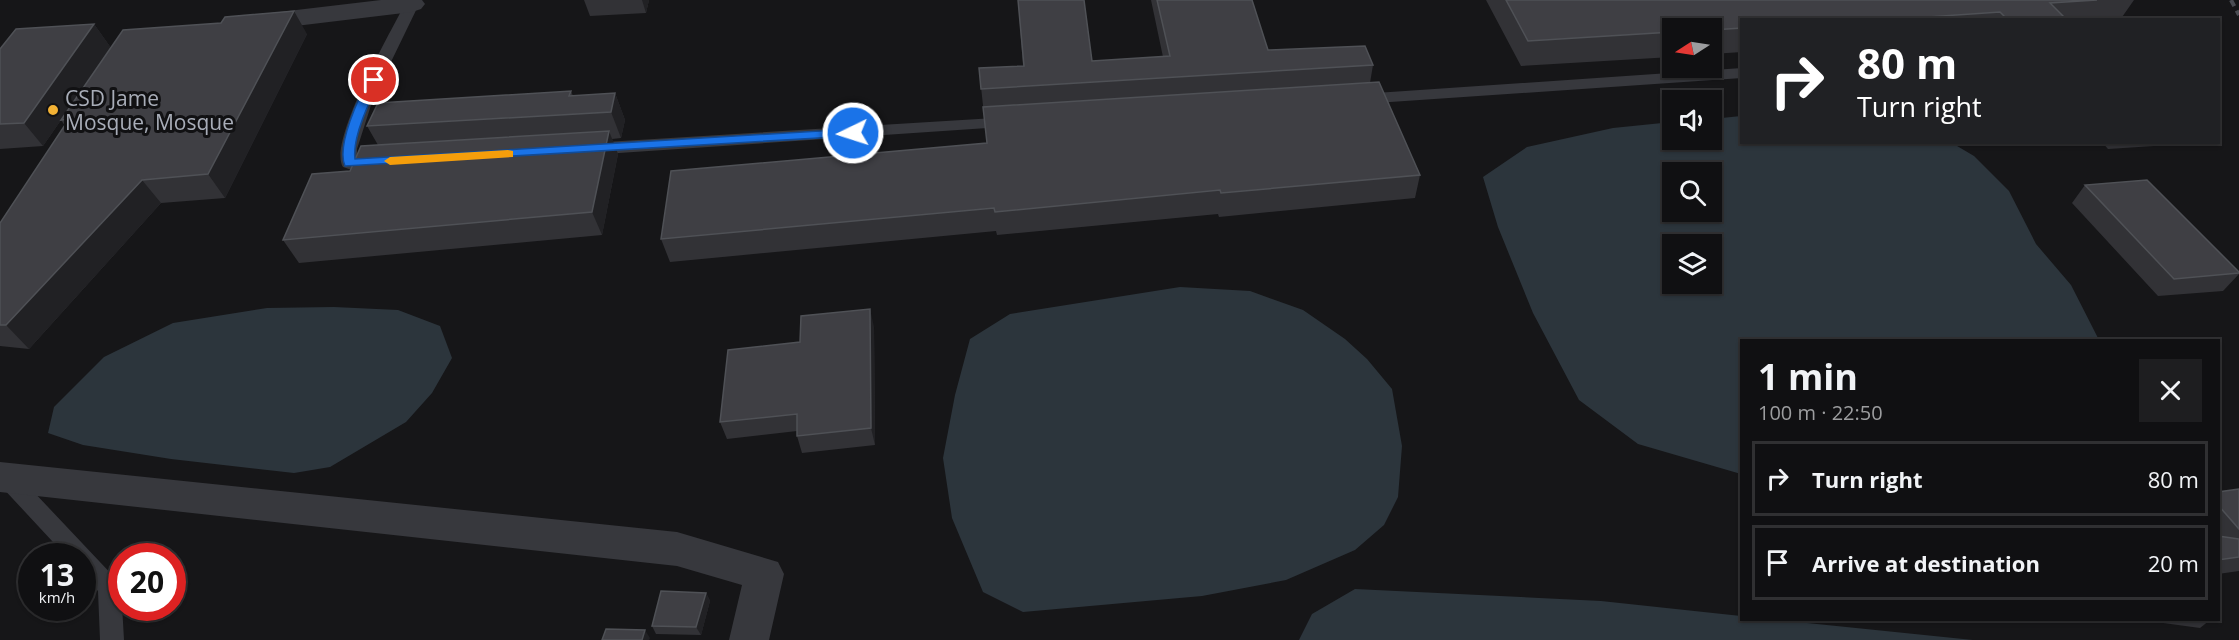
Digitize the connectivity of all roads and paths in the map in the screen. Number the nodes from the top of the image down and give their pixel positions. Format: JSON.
{"nodes":[{"id":1,"x":413,"y":2,"type":"edge"},
{"id":2,"x":226,"y":26,"type":"edge"},
{"id":3,"x":1740,"y":73,"type":"edge"},
{"id":4,"x":1341,"y":100,"type":"edge"},
{"id":5,"x":1032,"y":121,"type":"edge"},
{"id":6,"x":569,"y":150,"type":"edge"},
{"id":7,"x":392,"y":161,"type":"edge"},
{"id":8,"x":3,"y":477,"type":"edge"},
{"id":9,"x":67,"y":543,"type":"edge"},
{"id":10,"x":96,"y":574,"type":"edge"},
{"id":11,"x":112,"y":640,"type":"edge"},
{"id":12,"x":749,"y":640,"type":"edge"}],
"edges":[{"from":1,"to":2,"type":"street"},
{"from":1,"to":7,"type":"lane"},
{"from":3,"to":4,"type":"lane"},
{"from":5,"to":6,"type":"lane"},
{"from":8,"to":9,"type":"lane"},
{"from":8,"to":12,"type":"street"},
{"from":10,"to":11,"type":"lane"}]}
